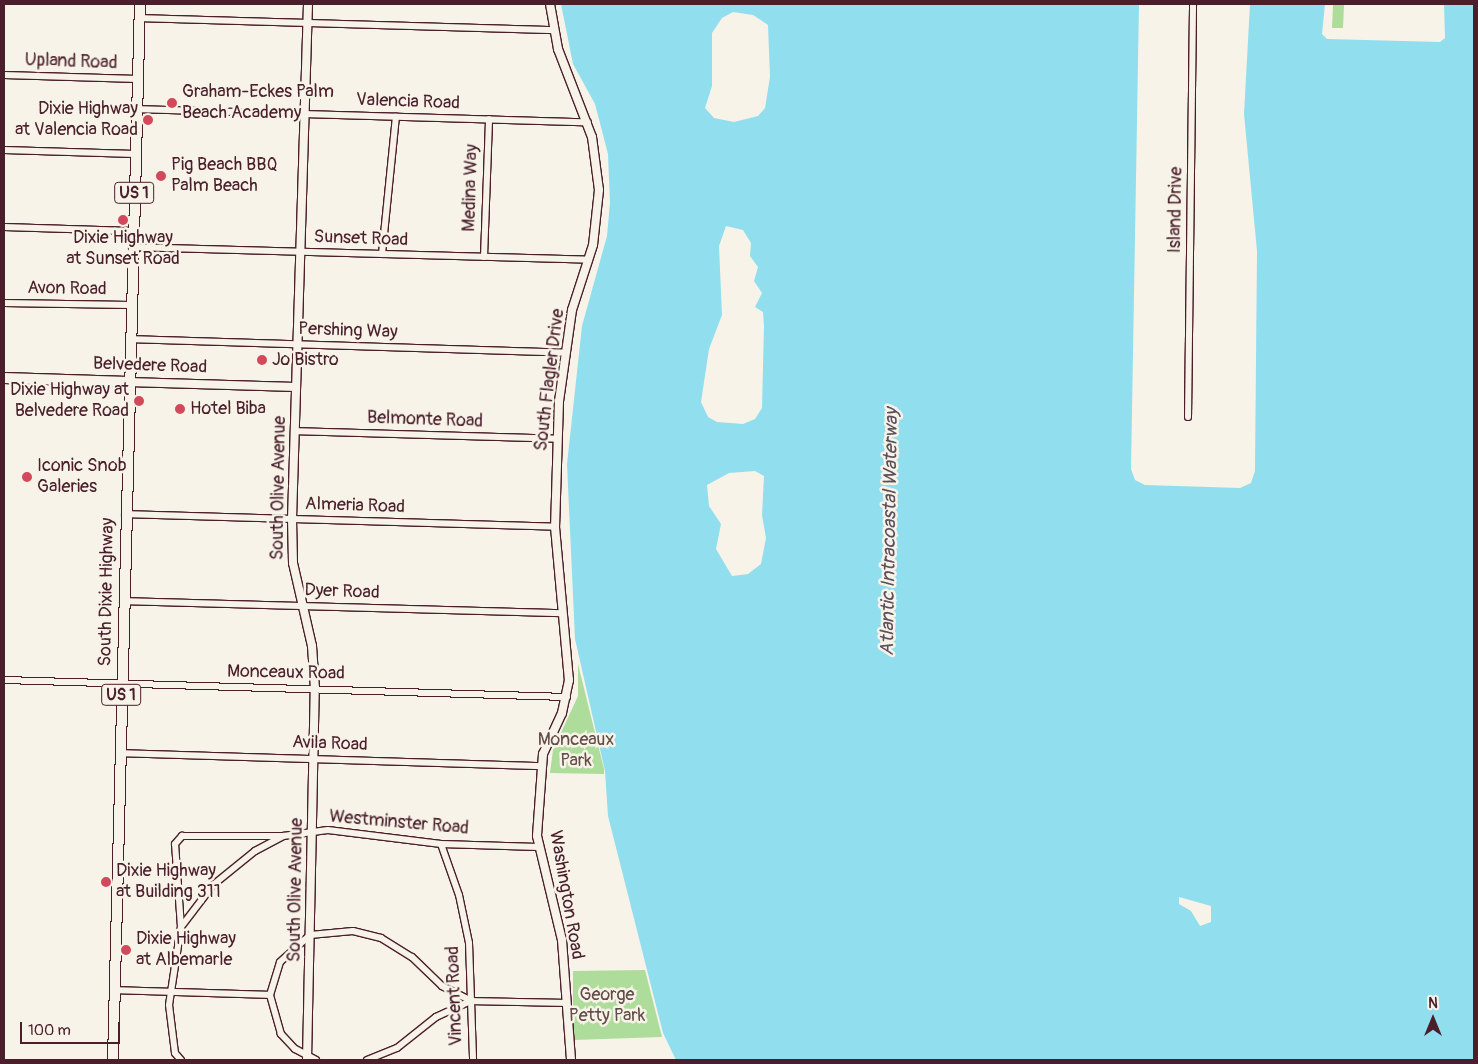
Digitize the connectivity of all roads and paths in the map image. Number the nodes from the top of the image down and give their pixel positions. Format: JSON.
{"nodes":[{"id":1,"x":140,"y":4,"type":"edge"},
{"id":2,"x":308,"y":4,"type":"edge"},
{"id":3,"x":550,"y":4,"type":"edge"},
{"id":4,"x":1194,"y":4,"type":"edge"},
{"id":5,"x":140,"y":18,"type":"junction"},
{"id":6,"x":308,"y":23,"type":"junction"},
{"id":7,"x":554,"y":30,"type":"junction"},
{"id":8,"x":4,"y":74,"type":"edge"},
{"id":9,"x":138,"y":78,"type":"junction"},
{"id":10,"x":136,"y":108,"type":"junction"},
{"id":11,"x":305,"y":114,"type":"junction"},
{"id":12,"x":396,"y":117,"type":"junction"},
{"id":13,"x":488,"y":119,"type":"junction"},
{"id":14,"x":588,"y":122,"type":"junction"},
{"id":15,"x":4,"y":150,"type":"edge"},
{"id":16,"x":135,"y":154,"type":"junction"},
{"id":17,"x":4,"y":227,"type":"edge"},
{"id":18,"x":132,"y":231,"type":"junction"},
{"id":19,"x":132,"y":247,"type":"junction"},
{"id":20,"x":300,"y":252,"type":"junction"},
{"id":21,"x":382,"y":254,"type":"junction"},
{"id":22,"x":484,"y":257,"type":"junction"},
{"id":23,"x":589,"y":260,"type":"junction"},
{"id":24,"x":4,"y":303,"type":"edge"},
{"id":25,"x":130,"y":306,"type":"junction"},
{"id":26,"x":129,"y":339,"type":"junction"},
{"id":27,"x":297,"y":344,"type":"junction"},
{"id":28,"x":566,"y":353,"type":"junction"},
{"id":29,"x":4,"y":378,"type":"edge"},
{"id":30,"x":128,"y":382,"type":"junction"},
{"id":31,"x":296,"y":388,"type":"junction"},
{"id":32,"x":1188,"y":417,"type":"dead end"},
{"id":33,"x":294,"y":431,"type":"junction"},
{"id":34,"x":556,"y":439,"type":"junction"},
{"id":35,"x":125,"y":514,"type":"junction"},
{"id":36,"x":292,"y":519,"type":"junction"},
{"id":37,"x":555,"y":527,"type":"junction"},
{"id":38,"x":123,"y":600,"type":"junction"},
{"id":39,"x":302,"y":606,"type":"junction"},
{"id":40,"x":560,"y":613,"type":"junction"},
{"id":41,"x":4,"y":680,"type":"edge"},
{"id":42,"x":121,"y":684,"type":"junction"},
{"id":43,"x":315,"y":689,"type":"junction"},
{"id":44,"x":567,"y":697,"type":"junction"},
{"id":45,"x":119,"y":753,"type":"junction"},
{"id":46,"x":313,"y":759,"type":"junction"},
{"id":47,"x":540,"y":766,"type":"junction"},
{"id":48,"x":312,"y":832,"type":"junction"},
{"id":49,"x":283,"y":836,"type":"junction"},
{"id":50,"x":441,"y":844,"type":"junction"},
{"id":51,"x":538,"y":847,"type":"junction"},
{"id":52,"x":181,"y":927,"type":"junction"},
{"id":53,"x":310,"y":934,"type":"junction"},
{"id":54,"x":114,"y":990,"type":"junction"},
{"id":55,"x":170,"y":992,"type":"junction"},
{"id":56,"x":270,"y":995,"type":"junction"},
{"id":57,"x":471,"y":1000,"type":"junction"},
{"id":58,"x":565,"y":1003,"type":"junction"},
{"id":59,"x":175,"y":1057,"type":"edge"},
{"id":60,"x":307,"y":1059,"type":"edge"},
{"id":61,"x":113,"y":1060,"type":"edge"},
{"id":62,"x":181,"y":1060,"type":"edge"},
{"id":63,"x":316,"y":1060,"type":"edge"},
{"id":64,"x":367,"y":1060,"type":"edge"},
{"id":65,"x":473,"y":1060,"type":"edge"},
{"id":66,"x":571,"y":1060,"type":"edge"}],
"edges":[{"from":1,"to":5,"type":"main road","name":"South Dixie Highway","number":"US 1"},
{"from":2,"to":6,"type":"street","name":"South Olive Avenue"},
{"from":3,"to":7,"type":"street","name":"South Flagler Drive"},
{"from":4,"to":32,"type":"street","name":"Island Drive"},
{"from":5,"to":6,"type":"street"},
{"from":5,"to":9,"type":"main road","name":"South Dixie Highway","number":"US 1"},
{"from":6,"to":7,"type":"street"},
{"from":6,"to":11,"type":"street","name":"South Olive Avenue"},
{"from":7,"to":14,"type":"street","name":"South Flagler Drive"},
{"from":8,"to":9,"type":"street","name":"Upland Road"},
{"from":9,"to":10,"type":"main road","name":"South Dixie Highway","number":"US 1"},
{"from":10,"to":11,"type":"street","name":"Valencia Road"},
{"from":10,"to":16,"type":"main road","name":"South Dixie Highway","number":"US 1"},
{"from":11,"to":12,"type":"street","name":"Valencia Road"},
{"from":11,"to":20,"type":"street","name":"South Olive Avenue"},
{"from":12,"to":13,"type":"street","name":"Valencia Road"},
{"from":12,"to":21,"type":"street"},
{"from":13,"to":14,"type":"street","name":"Valencia Road"},
{"from":13,"to":22,"type":"street","name":"Medina Way"},
{"from":14,"to":23,"type":"street","name":"South Flagler Drive"},
{"from":15,"to":16,"type":"street"},
{"from":16,"to":18,"type":"main road","name":"South Dixie Highway","number":"US 1"},
{"from":17,"to":18,"type":"street"},
{"from":18,"to":19,"type":"main road","name":"South Dixie Highway","number":"US 1"},
{"from":19,"to":20,"type":"street","name":"Sunset Road"},
{"from":19,"to":25,"type":"main road","name":"South Dixie Highway","number":"US 1"},
{"from":20,"to":21,"type":"street","name":"Sunset Road"},
{"from":20,"to":27,"type":"street","name":"South Olive Avenue"},
{"from":21,"to":22,"type":"street","name":"Sunset Road"},
{"from":22,"to":23,"type":"street","name":"Sunset Road"},
{"from":23,"to":28,"type":"street","name":"South Flagler Drive"},
{"from":24,"to":25,"type":"street","name":"Avon Road"},
{"from":25,"to":26,"type":"main road","name":"South Dixie Highway","number":"US 1"},
{"from":26,"to":27,"type":"street","name":"Pershing Way"},
{"from":26,"to":30,"type":"main road","name":"South Dixie Highway","number":"US 1"},
{"from":27,"to":28,"type":"street","name":"Pershing Way"},
{"from":27,"to":31,"type":"street","name":"South Olive Avenue"},
{"from":28,"to":34,"type":"street","name":"South Flagler Drive"},
{"from":29,"to":30,"type":"main road","name":"Belvedere Road"},
{"from":30,"to":31,"type":"street","name":"Belvedere Road"},
{"from":30,"to":35,"type":"main road","name":"South Dixie Highway","number":"US 1"},
{"from":31,"to":33,"type":"street","name":"South Olive Avenue"},
{"from":33,"to":34,"type":"street","name":"Belmonte Road"},
{"from":33,"to":36,"type":"street","name":"South Olive Avenue"},
{"from":34,"to":37,"type":"street","name":"South Flagler Drive"},
{"from":35,"to":36,"type":"street","name":"Almeria Road"},
{"from":35,"to":38,"type":"main road","name":"South Dixie Highway","number":"US 1"},
{"from":36,"to":37,"type":"street","name":"Almeria Road"},
{"from":36,"to":39,"type":"street","name":"South Olive Avenue"},
{"from":37,"to":40,"type":"street","name":"South Flagler Drive"},
{"from":38,"to":39,"type":"street","name":"Dyer Road"},
{"from":38,"to":42,"type":"main road","name":"South Dixie Highway","number":"US 1"},
{"from":39,"to":40,"type":"street","name":"Dyer Road"},
{"from":39,"to":43,"type":"street","name":"South Olive Avenue"},
{"from":40,"to":44,"type":"street","name":"South Flagler Drive"},
{"from":41,"to":42,"type":"street","name":"Monceaux Road"},
{"from":42,"to":43,"type":"street","name":"Monceaux Road"},
{"from":42,"to":45,"type":"main road","name":"South Dixie Highway","number":"US 1"},
{"from":43,"to":44,"type":"street","name":"Monceaux Road"},
{"from":43,"to":46,"type":"street","name":"South Olive Avenue"},
{"from":44,"to":47,"type":"street","name":"South Flagler Drive"},
{"from":45,"to":46,"type":"street","name":"Avila Road"},
{"from":45,"to":54,"type":"main road","name":"South Dixie Highway","number":"US 1"},
{"from":46,"to":47,"type":"street","name":"Avila Road"},
{"from":46,"to":48,"type":"street","name":"South Olive Avenue"},
{"from":47,"to":51,"type":"street","name":"Washington Road"},
{"from":48,"to":49,"type":"street","name":"Westminster Road"},
{"from":48,"to":50,"type":"street","name":"Westminster Road"},
{"from":48,"to":53,"type":"street","name":"South Olive Avenue"},
{"from":49,"to":52,"type":"street","name":"Westminster Road"},
{"from":49,"to":52,"type":"street"},
{"from":50,"to":51,"type":"street","name":"Westminster Road"},
{"from":50,"to":57,"type":"street","name":"Vincent Road"},
{"from":51,"to":58,"type":"street","name":"Washington Road"},
{"from":52,"to":55,"type":"street","name":"Westminster Road"},
{"from":53,"to":56,"type":"street"},
{"from":53,"to":57,"type":"street"},
{"from":53,"to":60,"type":"street","name":"South Olive Avenue"},
{"from":54,"to":55,"type":"street"},
{"from":54,"to":61,"type":"main road","name":"South Dixie Highway","number":"US 1"},
{"from":55,"to":56,"type":"street"},
{"from":55,"to":59,"type":"street","name":"Westminster Road"},
{"from":56,"to":60,"type":"street"},
{"from":57,"to":58,"type":"street"},
{"from":57,"to":64,"type":"street"},
{"from":57,"to":65,"type":"street","name":"Vincent Road"},
{"from":58,"to":66,"type":"street","name":"Washington Road"},
{"from":59,"to":62,"type":"street"},
{"from":60,"to":63,"type":"street"}]}
